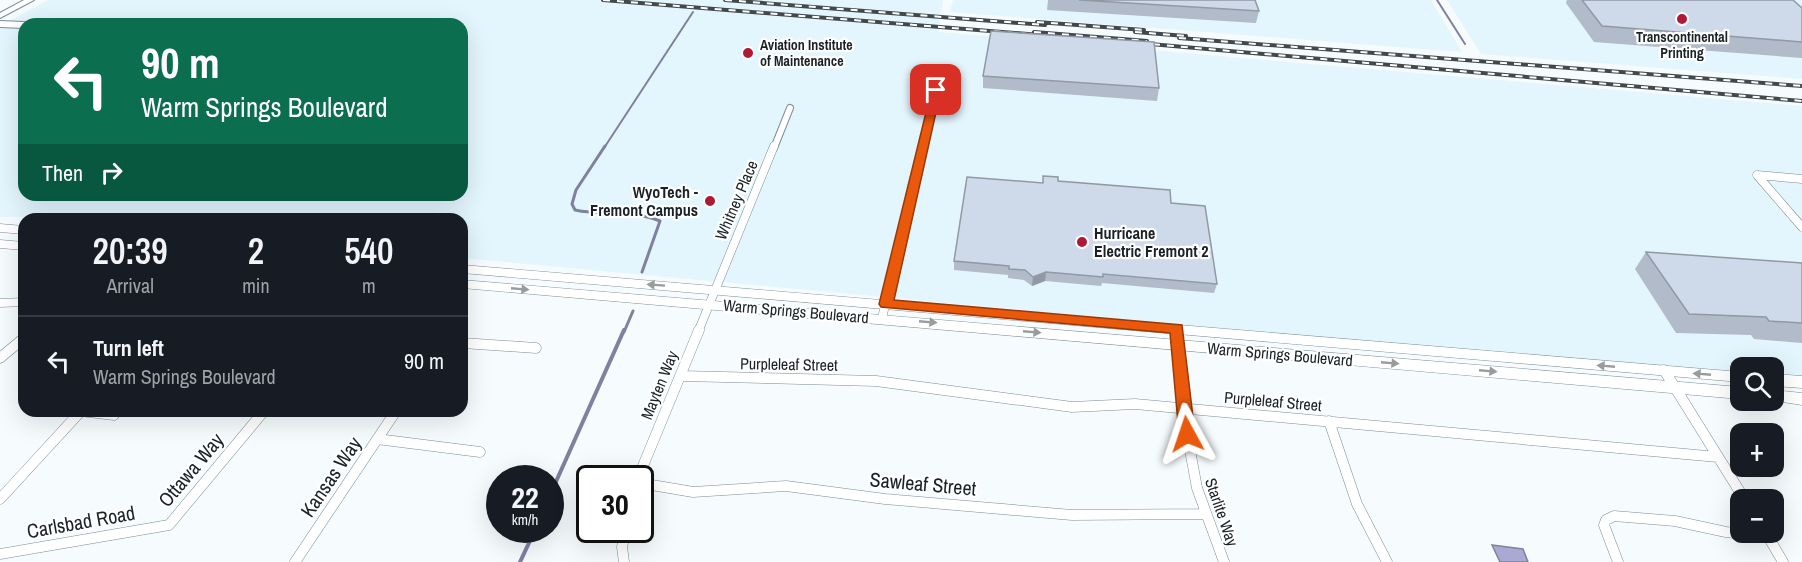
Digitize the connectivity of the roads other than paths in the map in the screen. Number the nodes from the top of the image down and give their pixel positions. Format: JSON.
{"nodes":[{"id":1,"x":30,"y":0,"type":"edge"},
{"id":2,"x":0,"y":16,"type":"edge"},
{"id":3,"x":0,"y":24,"type":"edge"},
{"id":4,"x":18,"y":25,"type":"edge"},
{"id":5,"x":936,"y":90,"type":"dead end"},
{"id":6,"x":790,"y":108,"type":"dead end"},
{"id":7,"x":1802,"y":179,"type":"edge"},
{"id":8,"x":1802,"y":226,"type":"edge"},
{"id":9,"x":0,"y":228,"type":"edge"},
{"id":10,"x":18,"y":230,"type":"edge"},
{"id":11,"x":0,"y":244,"type":"edge"},
{"id":12,"x":18,"y":246,"type":"edge"},
{"id":13,"x":468,"y":270,"type":"edge"},
{"id":14,"x":491,"y":272,"type":"junction"},
{"id":15,"x":468,"y":276,"type":"edge"},
{"id":16,"x":468,"y":284,"type":"edge"},
{"id":17,"x":714,"y":289,"type":"junction"},
{"id":18,"x":18,"y":302,"type":"edge"},
{"id":19,"x":0,"y":303,"type":"edge"},
{"id":20,"x":708,"y":304,"type":"junction"},
{"id":21,"x":884,"y":311,"type":"junction"},
{"id":22,"x":1177,"y":329,"type":"junction"},
{"id":23,"x":18,"y":343,"type":"edge"},
{"id":24,"x":468,"y":343,"type":"edge"},
{"id":25,"x":1178,"y":345,"type":"junction"},
{"id":26,"x":536,"y":348,"type":"dead end"},
{"id":27,"x":0,"y":358,"type":"edge"},
{"id":28,"x":1664,"y":370,"type":"junction"},
{"id":29,"x":682,"y":376,"type":"junction"},
{"id":30,"x":1730,"y":376,"type":"edge"},
{"id":31,"x":1784,"y":381,"type":"edge"},
{"id":32,"x":1802,"y":382,"type":"edge"},
{"id":33,"x":1675,"y":387,"type":"junction"},
{"id":34,"x":1730,"y":392,"type":"edge"},
{"id":35,"x":1784,"y":397,"type":"edge"},
{"id":36,"x":1802,"y":399,"type":"edge"},
{"id":37,"x":1185,"y":408,"type":"junction"},
{"id":38,"x":75,"y":417,"type":"edge"},
{"id":39,"x":259,"y":417,"type":"edge"},
{"id":40,"x":392,"y":417,"type":"edge"},
{"id":41,"x":1329,"y":421,"type":"junction"},
{"id":42,"x":377,"y":439,"type":"junction"},
{"id":43,"x":480,"y":452,"type":"dead end"},
{"id":44,"x":1718,"y":457,"type":"junction"},
{"id":45,"x":644,"y":465,"type":"edge"},
{"id":46,"x":654,"y":485,"type":"edge"},
{"id":47,"x":1738,"y":489,"type":"edge"},
{"id":48,"x":0,"y":499,"type":"edge"},
{"id":49,"x":1204,"y":514,"type":"junction"},
{"id":50,"x":169,"y":525,"type":"joint"},
{"id":51,"x":1730,"y":532,"type":"edge"},
{"id":52,"x":623,"y":543,"type":"edge"},
{"id":53,"x":1772,"y":543,"type":"edge"},
{"id":54,"x":0,"y":554,"type":"edge"},
{"id":55,"x":295,"y":562,"type":"edge"},
{"id":56,"x":624,"y":562,"type":"edge"},
{"id":57,"x":1224,"y":562,"type":"edge"},
{"id":58,"x":1387,"y":562,"type":"edge"},
{"id":59,"x":1618,"y":562,"type":"edge"},
{"id":60,"x":1784,"y":562,"type":"edge"}],
"edges":[{"from":1,"to":2,"type":"street"},
{"from":3,"to":4,"type":"street"},
{"from":5,"to":21,"type":"street"},
{"from":6,"to":17,"type":"street","name":"Whitney Place"},
{"from":7,"to":8,"type":"street"},
{"from":9,"to":10,"type":"main road"},
{"from":11,"to":12,"type":"main road"},
{"from":13,"to":14,"type":"main road","name":"Warm Springs Boulevard"},
{"from":14,"to":15,"type":"main road"},
{"from":17,"to":14,"type":"main road","name":"Warm Springs Boulevard","one_way":true},
{"from":16,"to":20,"type":"main road","name":"Warm Springs Boulevard","one_way":true},
{"from":17,"to":20,"type":"street","name":"Whitney Place"},
{"from":17,"to":21,"type":"main road","name":"Warm Springs Boulevard"},
{"from":18,"to":19,"type":"street"},
{"from":20,"to":21,"type":"main road","name":"Warm Springs Boulevard"},
{"from":20,"to":29,"type":"street","name":"Mayten Way"},
{"from":21,"to":22,"type":"main road","name":"Warm Springs Boulevard"},
{"from":21,"to":25,"type":"main road","name":"Warm Springs Boulevard","one_way":true},
{"from":22,"to":25,"type":"street","name":"Starlite Way"},
{"from":28,"to":22,"type":"main road","name":"Warm Springs Boulevard","one_way":true},
{"from":23,"to":27,"type":"street"},
{"from":24,"to":26,"type":"street"},
{"from":25,"to":33,"type":"main road","name":"Warm Springs Boulevard","one_way":true},
{"from":25,"to":37,"type":"street","name":"Starlite Way"},
{"from":30,"to":28,"type":"main road","name":"Warm Springs Boulevard","one_way":true},
{"from":28,"to":33,"type":"street"},
{"from":29,"to":37,"type":"street","name":"Purpleleaf Street"},
{"from":29,"to":45,"type":"street","name":"Mayten Way"},
{"from":31,"to":32,"type":"main road"},
{"from":33,"to":34,"type":"main road","name":"Warm Springs Boulevard"},
{"from":33,"to":44,"type":"street"},
{"from":35,"to":36,"type":"main road"},
{"from":37,"to":41,"type":"street","name":"Purpleleaf Street"},
{"from":37,"to":49,"type":"street","name":"Starlite Way"},
{"from":38,"to":48,"type":"street"},
{"from":39,"to":50,"type":"street","name":"Ottawa Way"},
{"from":40,"to":42,"type":"street","name":"Kansas Way"},
{"from":41,"to":44,"type":"street","name":"Purpleleaf Street"},
{"from":41,"to":58,"type":"street"},
{"from":42,"to":43,"type":"street"},
{"from":42,"to":55,"type":"street","name":"Kansas Way"},
{"from":44,"to":47,"type":"street"},
{"from":46,"to":49,"type":"street","name":"Sawleaf Street"},
{"from":49,"to":57,"type":"street","name":"Starlite Way"},
{"from":50,"to":54,"type":"street","name":"Carlsbad Road"},
{"from":51,"to":59,"type":"street"},
{"from":52,"to":56,"type":"street"},
{"from":53,"to":60,"type":"street"}]}
